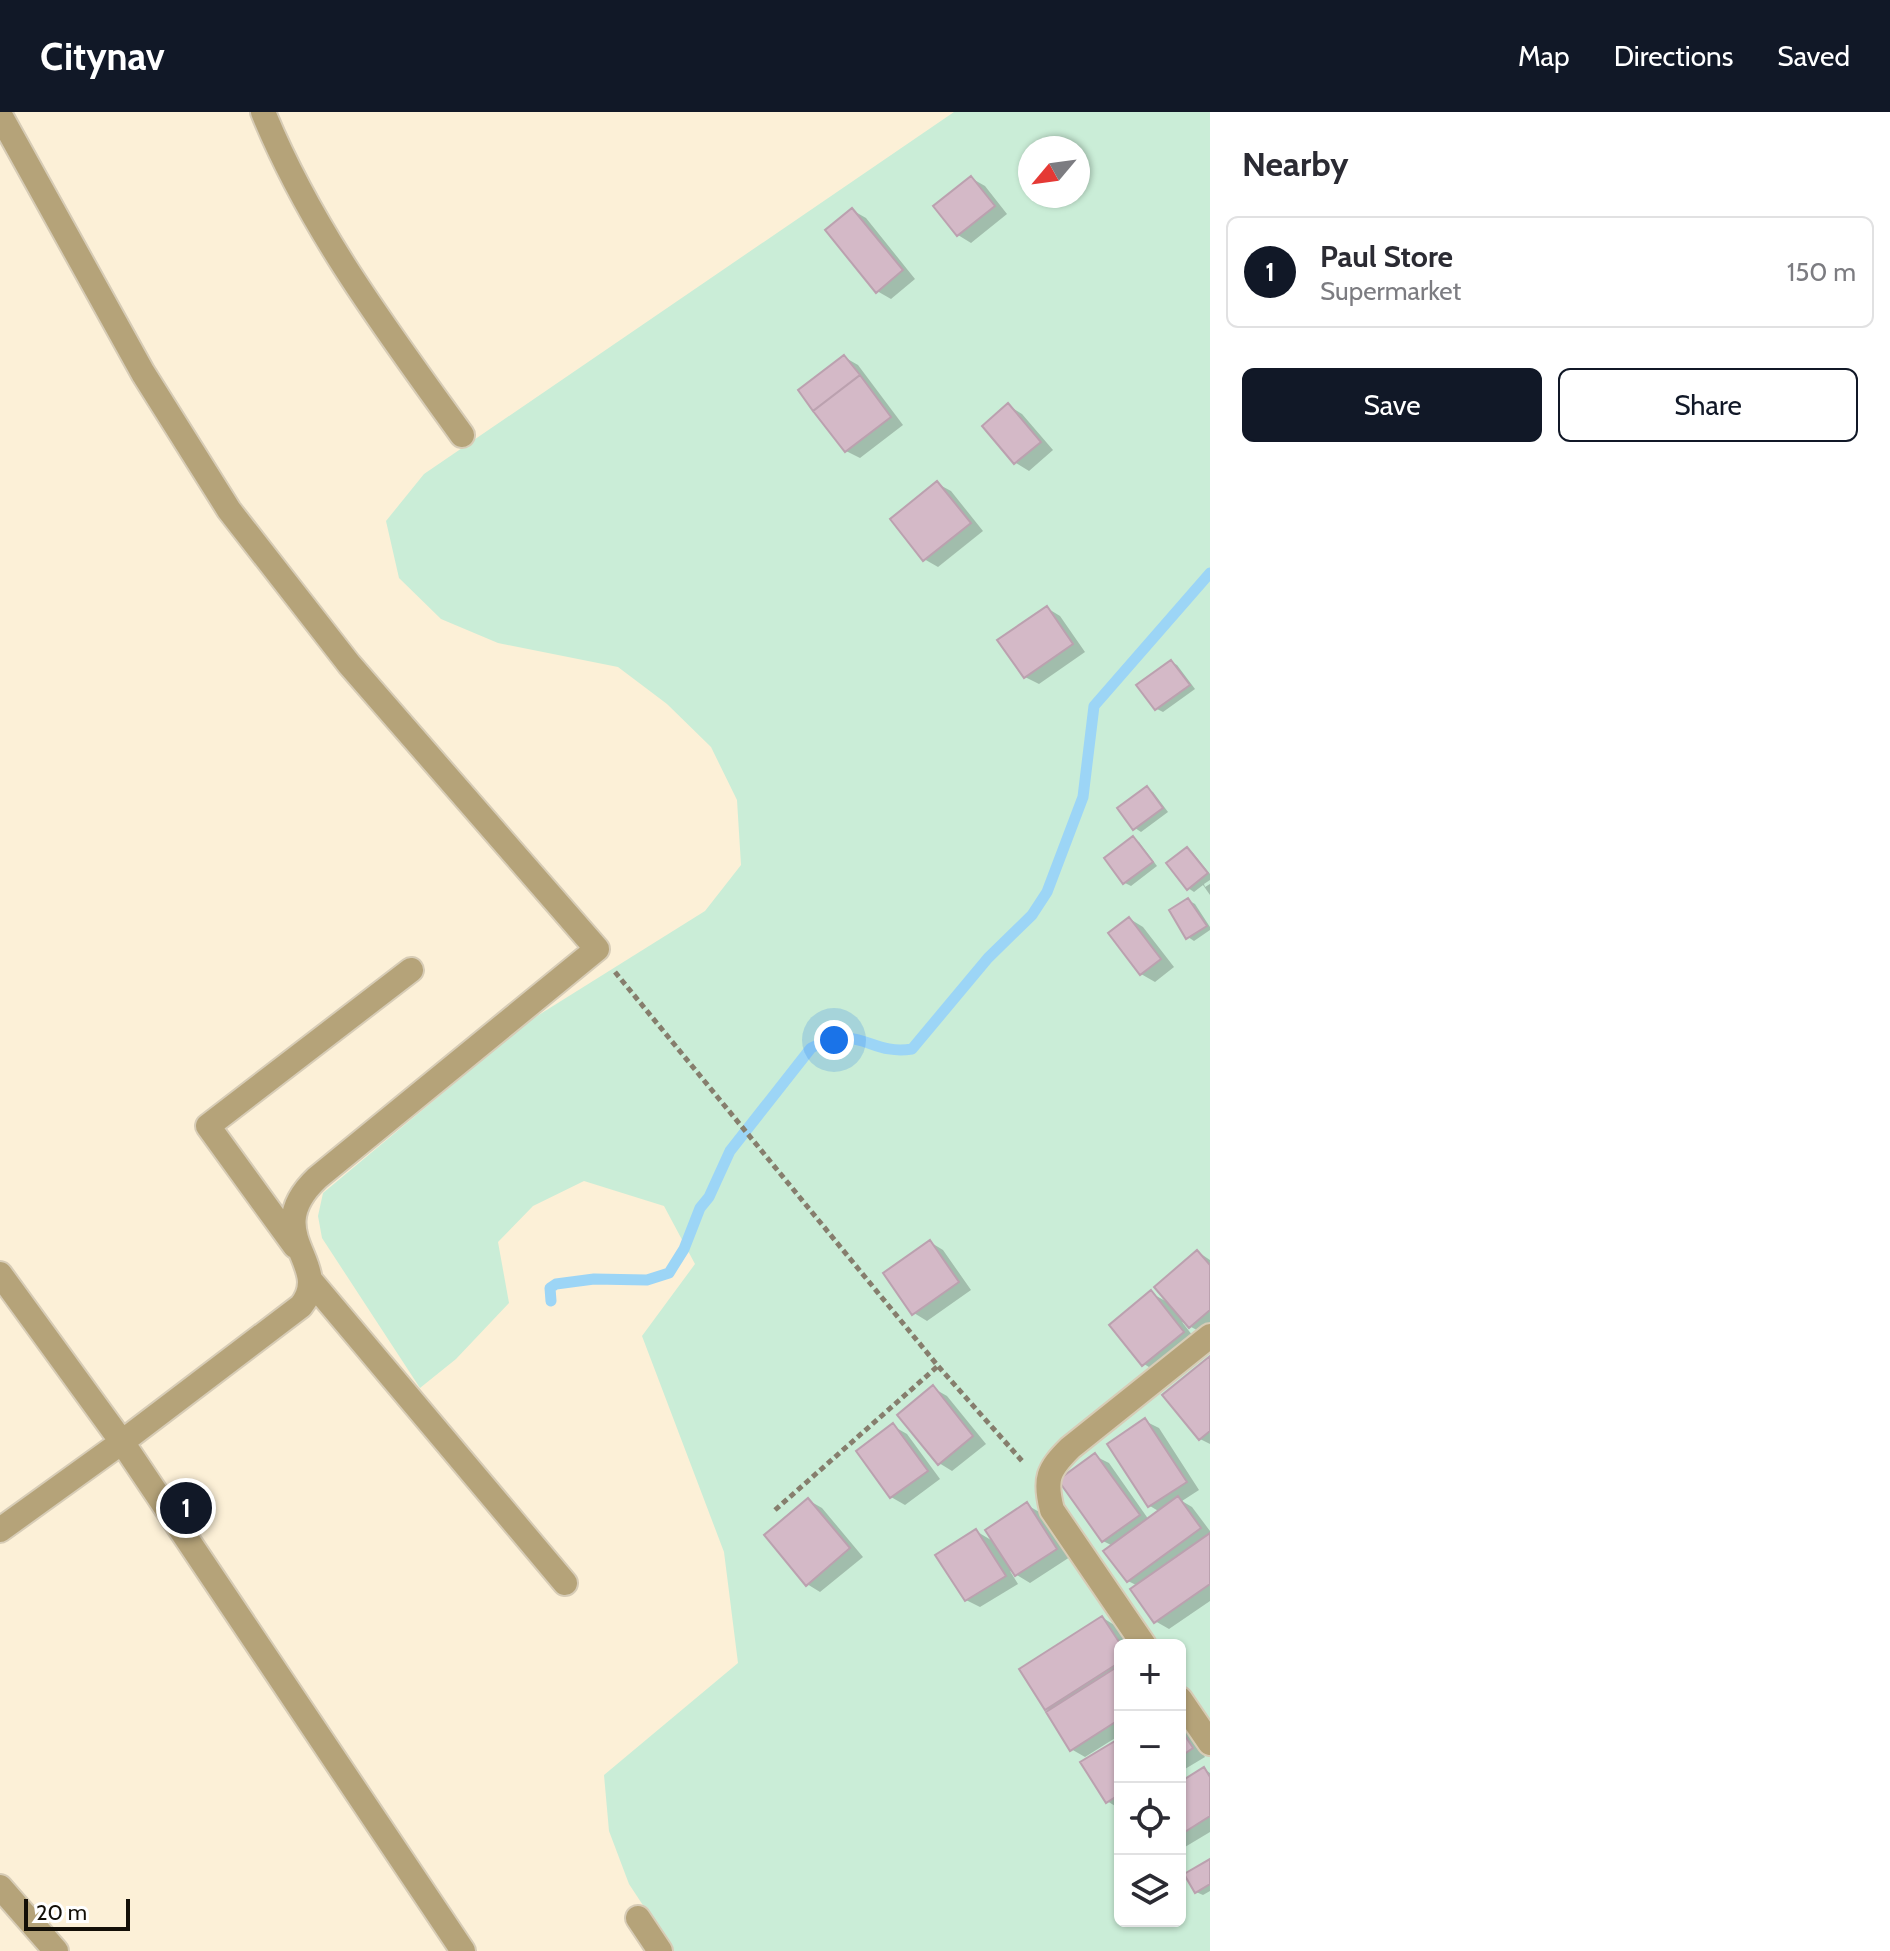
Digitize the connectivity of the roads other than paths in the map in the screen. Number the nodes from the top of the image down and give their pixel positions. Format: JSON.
{"nodes":[{"id":1,"x":263,"y":112,"type":"edge"},
{"id":2,"x":0,"y":115,"type":"edge"},
{"id":3,"x":462,"y":435,"type":"dead end"},
{"id":4,"x":411,"y":970,"type":"dead end"},
{"id":5,"x":308,"y":1271,"type":"junction"},
{"id":6,"x":0,"y":1274,"type":"edge"},
{"id":7,"x":1210,"y":1336,"type":"edge"},
{"id":8,"x":122,"y":1442,"type":"junction"},
{"id":9,"x":0,"y":1530,"type":"edge"},
{"id":10,"x":565,"y":1583,"type":"dead end"},
{"id":11,"x":1140,"y":1639,"type":"edge"},
{"id":12,"x":1186,"y":1708,"type":"edge"},
{"id":13,"x":1210,"y":1743,"type":"edge"},
{"id":14,"x":0,"y":1887,"type":"edge"},
{"id":15,"x":638,"y":1918,"type":"dead end"},
{"id":16,"x":56,"y":1951,"type":"edge"},
{"id":17,"x":463,"y":1951,"type":"edge"},
{"id":18,"x":660,"y":1951,"type":"edge"}],
"edges":[{"from":1,"to":3,"type":"street"},
{"from":2,"to":5,"type":"street"},
{"from":4,"to":5,"type":"street"},
{"from":5,"to":8,"type":"street"},
{"from":5,"to":10,"type":"street"},
{"from":6,"to":8,"type":"street"},
{"from":7,"to":11,"type":"street"},
{"from":8,"to":9,"type":"street"},
{"from":8,"to":17,"type":"street"},
{"from":12,"to":13,"type":"street"},
{"from":14,"to":16,"type":"street"},
{"from":15,"to":18,"type":"street"}]}
